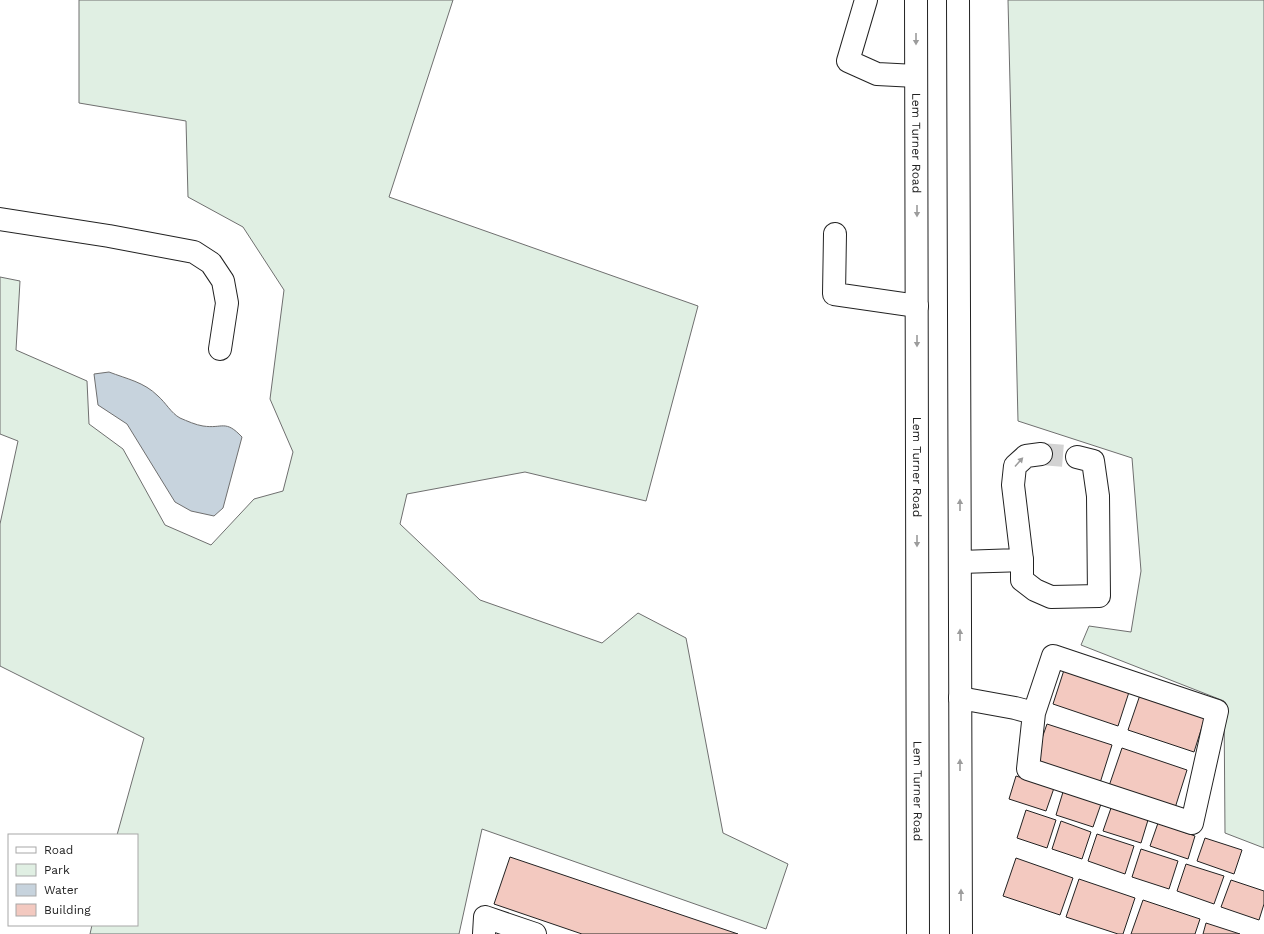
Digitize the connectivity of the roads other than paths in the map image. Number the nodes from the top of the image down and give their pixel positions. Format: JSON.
{"nodes":[{"id":1,"x":866,"y":0,"type":"edge"},
{"id":2,"x":916,"y":0,"type":"edge"},
{"id":3,"x":958,"y":0,"type":"edge"},
{"id":4,"x":916,"y":76,"type":"junction"},
{"id":5,"x":0,"y":220,"type":"edge"},
{"id":6,"x":835,"y":234,"type":"dead end"},
{"id":7,"x":917,"y":306,"type":"junction"},
{"id":8,"x":220,"y":349,"type":"dead end"},
{"id":9,"x":1041,"y":454,"type":"tunnel mouth"},
{"id":10,"x":1085,"y":459,"type":"dead end"},
{"id":11,"x":1022,"y":560,"type":"junction"},
{"id":12,"x":960,"y":562,"type":"junction"},
{"id":13,"x":960,"y":698,"type":"junction"},
{"id":14,"x":1034,"y":713,"type":"junction"},
{"id":15,"x":484,"y":934,"type":"edge"},
{"id":16,"x":535,"y":934,"type":"edge"},
{"id":17,"x":918,"y":934,"type":"edge"},
{"id":18,"x":961,"y":934,"type":"edge"}],
"edges":[{"from":1,"to":4,"type":"main road"},
{"from":2,"to":4,"type":"main road","name":"Lem Turner Road","one_way":true},
{"from":12,"to":3,"type":"main road","one_way":true},
{"from":4,"to":7,"type":"main road","name":"Lem Turner Road","one_way":true},
{"from":5,"to":8,"type":"main road"},
{"from":6,"to":7,"type":"main road"},
{"from":7,"to":17,"type":"main road","name":"Lem Turner Road","one_way":true},
{"from":11,"to":9,"type":"main road","one_way":true},
{"from":10,"to":11,"type":"main road"},
{"from":11,"to":12,"type":"main road"},
{"from":13,"to":12,"type":"main road","one_way":true},
{"from":13,"to":14,"type":"main road"},
{"from":18,"to":13,"type":"main road","one_way":true},
{"from":14,"to":14,"type":"main road"},
{"from":15,"to":16,"type":"main road"}]}
